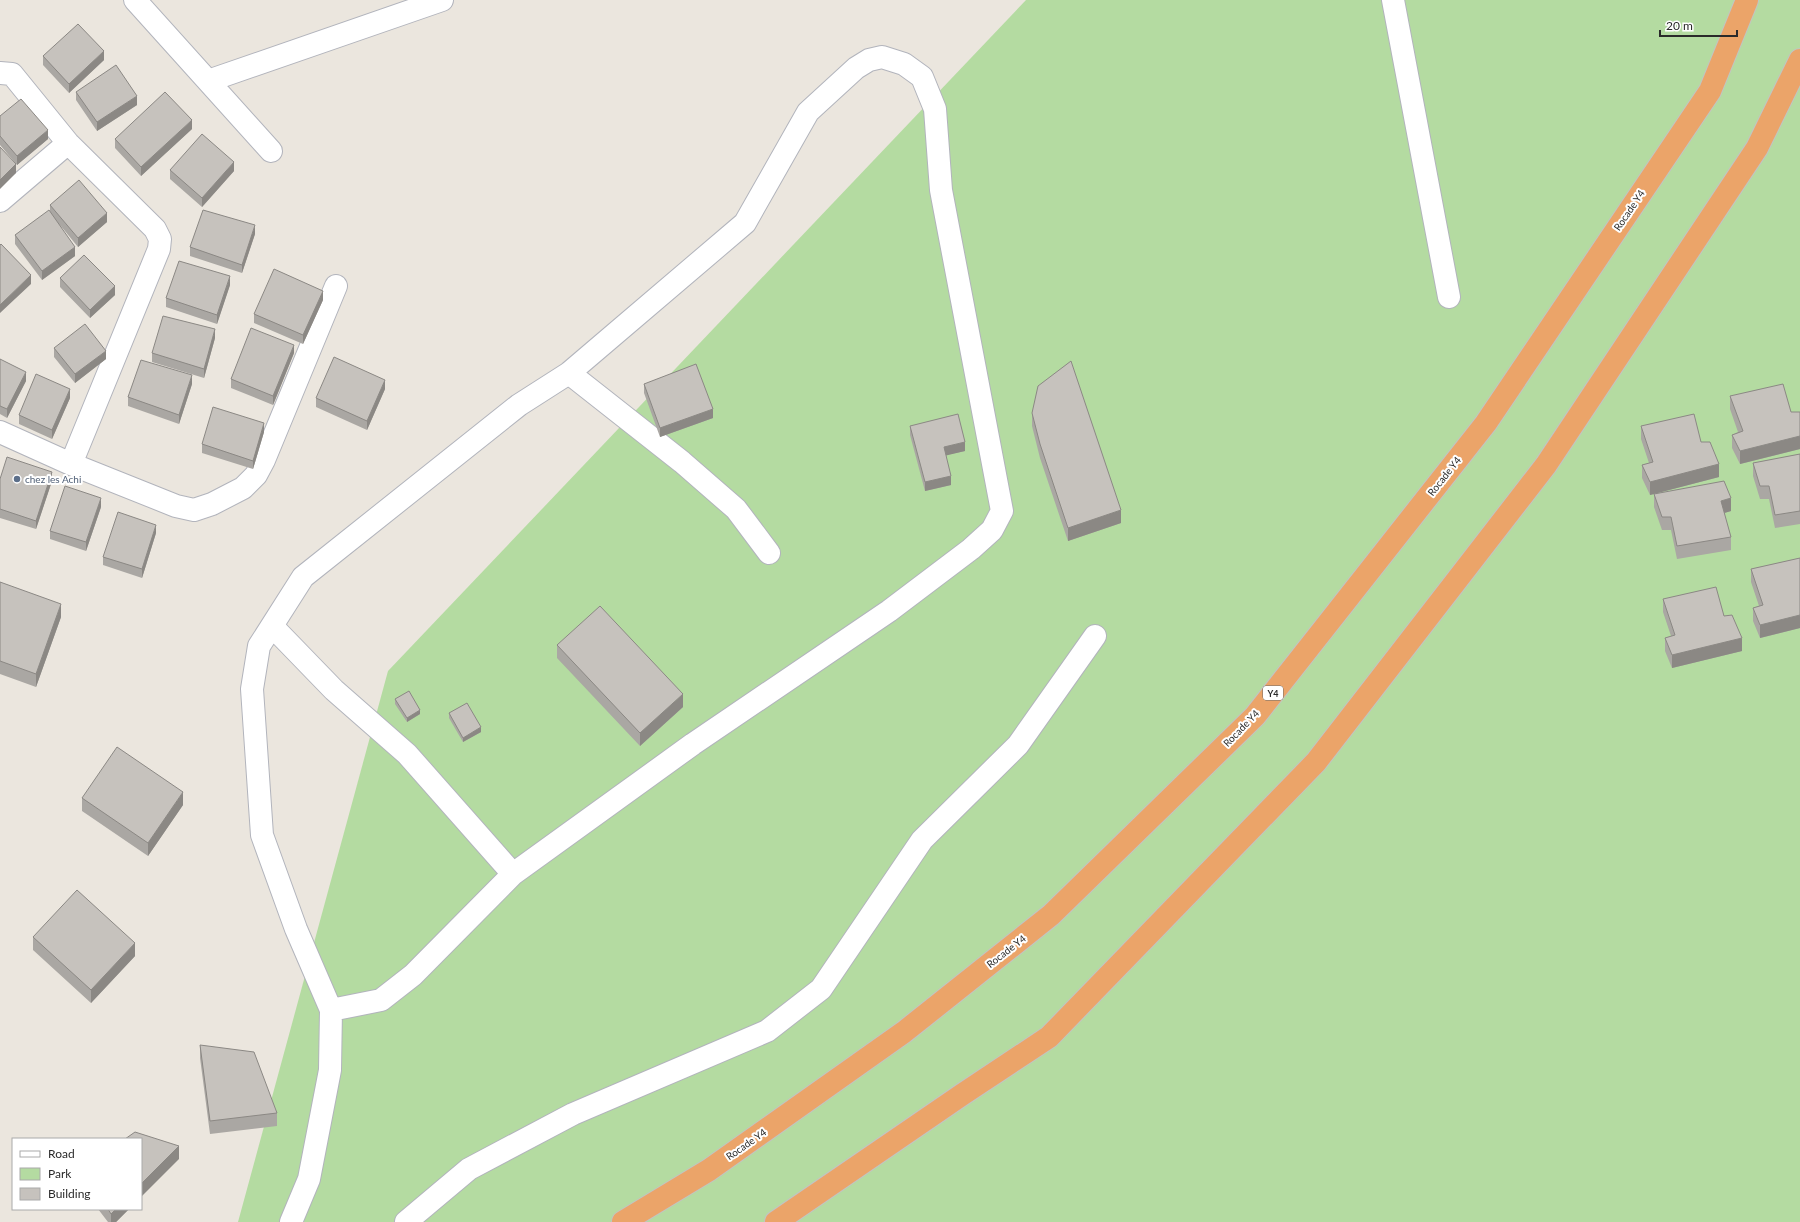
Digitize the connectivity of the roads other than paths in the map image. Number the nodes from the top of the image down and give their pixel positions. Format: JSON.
{"nodes":[{"id":1,"x":134,"y":0,"type":"edge"},
{"id":2,"x":442,"y":0,"type":"edge"},
{"id":3,"x":1393,"y":0,"type":"edge"},
{"id":4,"x":1747,"y":0,"type":"edge"},
{"id":5,"x":1800,"y":60,"type":"edge"},
{"id":6,"x":0,"y":73,"type":"edge"},
{"id":7,"x":208,"y":81,"type":"junction"},
{"id":8,"x":68,"y":142,"type":"junction"},
{"id":9,"x":271,"y":150,"type":"dead end"},
{"id":10,"x":0,"y":201,"type":"edge"},
{"id":11,"x":336,"y":286,"type":"dead end"},
{"id":12,"x":1449,"y":297,"type":"dead end"},
{"id":13,"x":569,"y":373,"type":"junction"},
{"id":14,"x":0,"y":432,"type":"edge"},
{"id":15,"x":71,"y":464,"type":"junction"},
{"id":16,"x":769,"y":553,"type":"dead end"},
{"id":17,"x":272,"y":626,"type":"junction"},
{"id":18,"x":1095,"y":636,"type":"dead end"},
{"id":19,"x":513,"y":874,"type":"junction"},
{"id":20,"x":331,"y":1010,"type":"junction"},
{"id":21,"x":290,"y":1222,"type":"edge"},
{"id":22,"x":406,"y":1222,"type":"edge"},
{"id":23,"x":623,"y":1222,"type":"edge"},
{"id":24,"x":776,"y":1222,"type":"edge"}],
"edges":[{"from":1,"to":7,"type":"street"},
{"from":2,"to":7,"type":"street"},
{"from":3,"to":12,"type":"street"},
{"from":4,"to":23,"type":"highway","name":"Rocade Y4","number":"Y4"},
{"from":5,"to":24,"type":"highway"},
{"from":6,"to":8,"type":"street"},
{"from":7,"to":9,"type":"street"},
{"from":8,"to":10,"type":"street"},
{"from":8,"to":15,"type":"street"},
{"from":11,"to":15,"type":"street"},
{"from":13,"to":16,"type":"street"},
{"from":13,"to":17,"type":"street"},
{"from":13,"to":19,"type":"street"},
{"from":14,"to":15,"type":"street"},
{"from":17,"to":19,"type":"street"},
{"from":17,"to":20,"type":"street"},
{"from":18,"to":22,"type":"street"},
{"from":19,"to":20,"type":"street"},
{"from":20,"to":21,"type":"street"}]}
